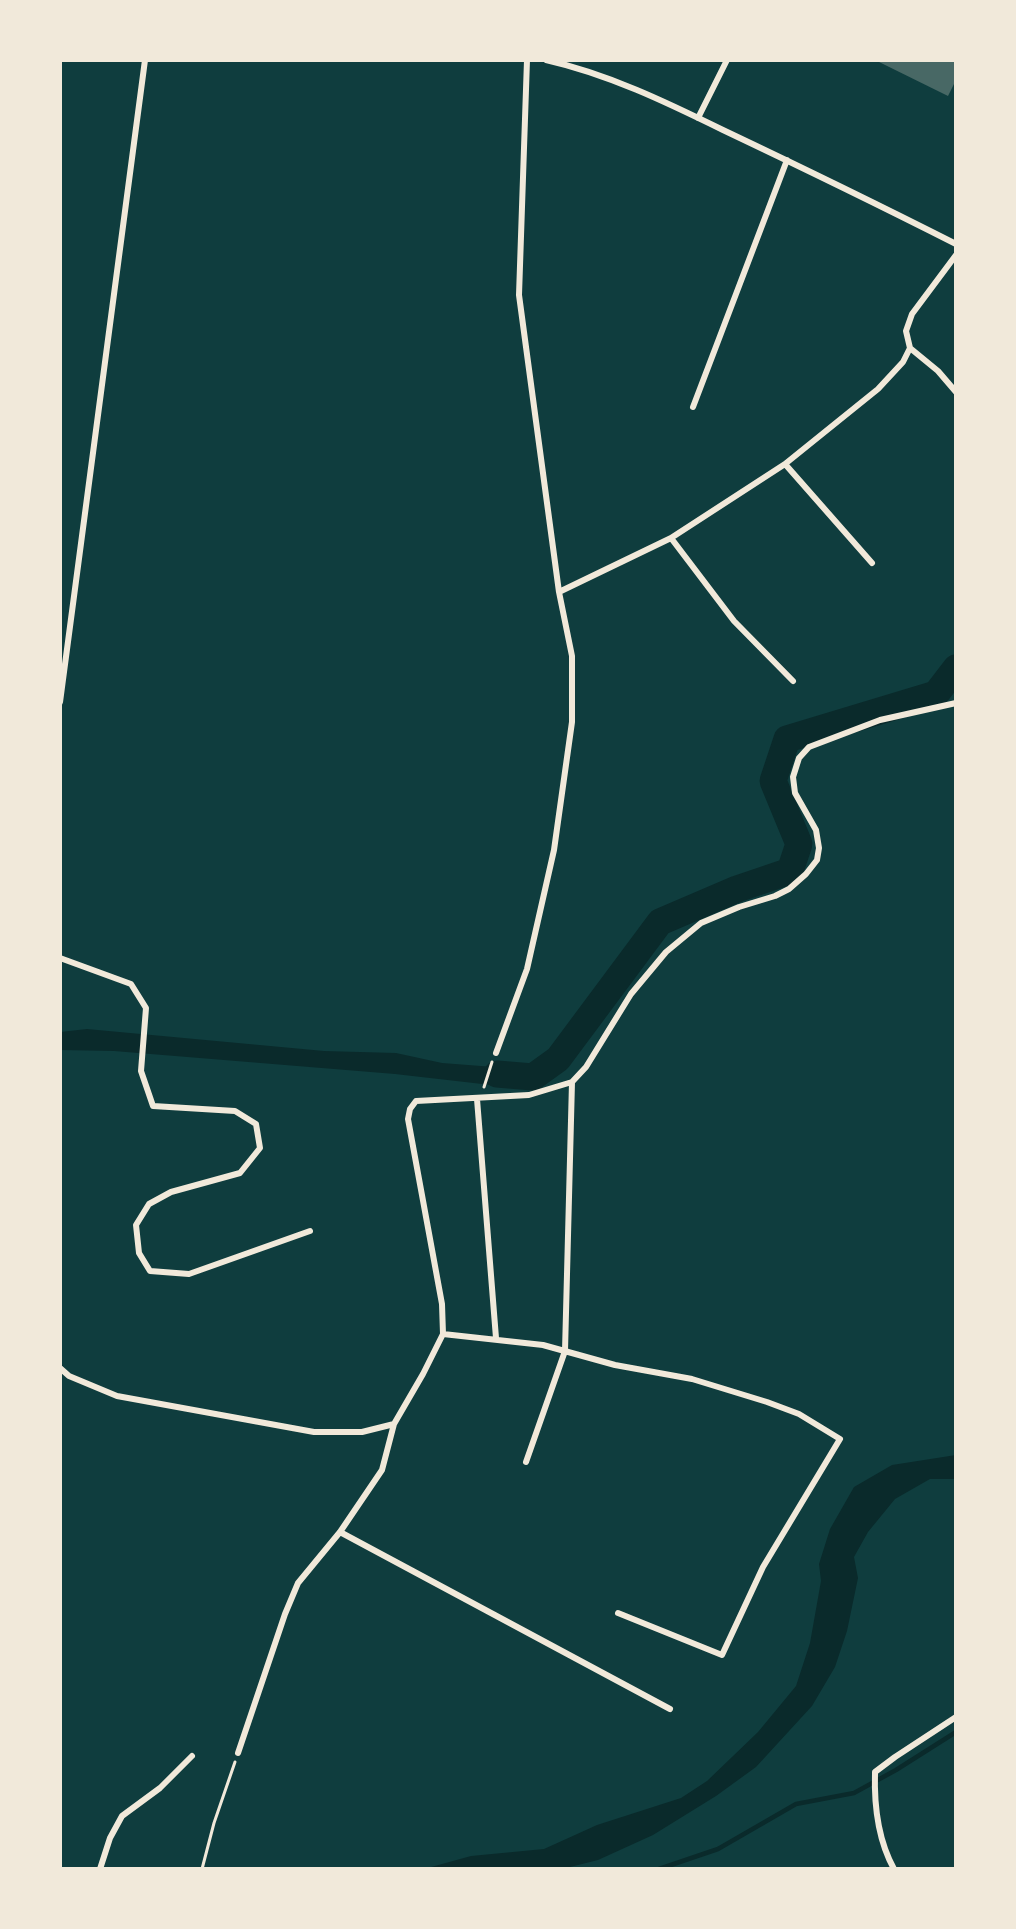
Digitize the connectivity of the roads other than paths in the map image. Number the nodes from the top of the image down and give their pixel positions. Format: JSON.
{"nodes":[{"id":1,"x":145,"y":60,"type":"edge"},
{"id":2,"x":527,"y":60,"type":"edge"},
{"id":3,"x":546,"y":60,"type":"edge"},
{"id":4,"x":727,"y":60,"type":"edge"},
{"id":5,"x":698,"y":118,"type":"junction"},
{"id":6,"x":787,"y":160,"type":"junction"},
{"id":7,"x":956,"y":244,"type":"edge"},
{"id":8,"x":956,"y":255,"type":"edge"},
{"id":9,"x":910,"y":348,"type":"junction"},
{"id":10,"x":956,"y":392,"type":"edge"},
{"id":11,"x":693,"y":407,"type":"dead end"},
{"id":12,"x":785,"y":464,"type":"junction"},
{"id":13,"x":670,"y":538,"type":"junction"},
{"id":14,"x":872,"y":563,"type":"dead end"},
{"id":15,"x":559,"y":592,"type":"junction"},
{"id":16,"x":793,"y":681,"type":"dead end"},
{"id":17,"x":60,"y":702,"type":"edge"},
{"id":18,"x":956,"y":703,"type":"edge"},
{"id":19,"x":60,"y":958,"type":"edge"},
{"id":20,"x":496,"y":1053,"type":"dead end"},
{"id":21,"x":572,"y":1082,"type":"junction"},
{"id":22,"x":477,"y":1099,"type":"junction"},
{"id":23,"x":310,"y":1231,"type":"dead end"},
{"id":24,"x":443,"y":1334,"type":"junction"},
{"id":25,"x":496,"y":1338,"type":"junction"},
{"id":26,"x":565,"y":1351,"type":"junction"},
{"id":27,"x":60,"y":1368,"type":"edge"},
{"id":28,"x":394,"y":1424,"type":"junction"},
{"id":29,"x":526,"y":1462,"type":"dead end"},
{"id":30,"x":340,"y":1532,"type":"junction"},
{"id":31,"x":618,"y":1612,"type":"dead end"},
{"id":32,"x":670,"y":1709,"type":"dead end"},
{"id":33,"x":956,"y":1718,"type":"edge"},
{"id":34,"x":238,"y":1753,"type":"road end"},
{"id":35,"x":192,"y":1756,"type":"dead end"},
{"id":36,"x":100,"y":1869,"type":"edge"},
{"id":37,"x":894,"y":1869,"type":"edge"}],
"edges":[{"from":1,"to":17,"type":"street"},
{"from":2,"to":15,"type":"street"},
{"from":3,"to":5,"type":"street"},
{"from":4,"to":5,"type":"street"},
{"from":5,"to":6,"type":"street"},
{"from":6,"to":7,"type":"street"},
{"from":6,"to":11,"type":"street"},
{"from":8,"to":9,"type":"street"},
{"from":9,"to":10,"type":"street"},
{"from":9,"to":12,"type":"street"},
{"from":12,"to":13,"type":"street"},
{"from":12,"to":14,"type":"street"},
{"from":13,"to":15,"type":"street"},
{"from":13,"to":16,"type":"street"},
{"from":15,"to":20,"type":"street"},
{"from":18,"to":21,"type":"street"},
{"from":19,"to":23,"type":"street"},
{"from":21,"to":22,"type":"street"},
{"from":21,"to":26,"type":"street"},
{"from":22,"to":24,"type":"street"},
{"from":22,"to":25,"type":"street"},
{"from":24,"to":25,"type":"street"},
{"from":24,"to":28,"type":"street"},
{"from":25,"to":26,"type":"street"},
{"from":26,"to":29,"type":"street"},
{"from":26,"to":31,"type":"street"},
{"from":27,"to":28,"type":"street"},
{"from":28,"to":30,"type":"street"},
{"from":30,"to":32,"type":"street"},
{"from":30,"to":34,"type":"street"},
{"from":33,"to":37,"type":"street"},
{"from":35,"to":36,"type":"street"}]}
